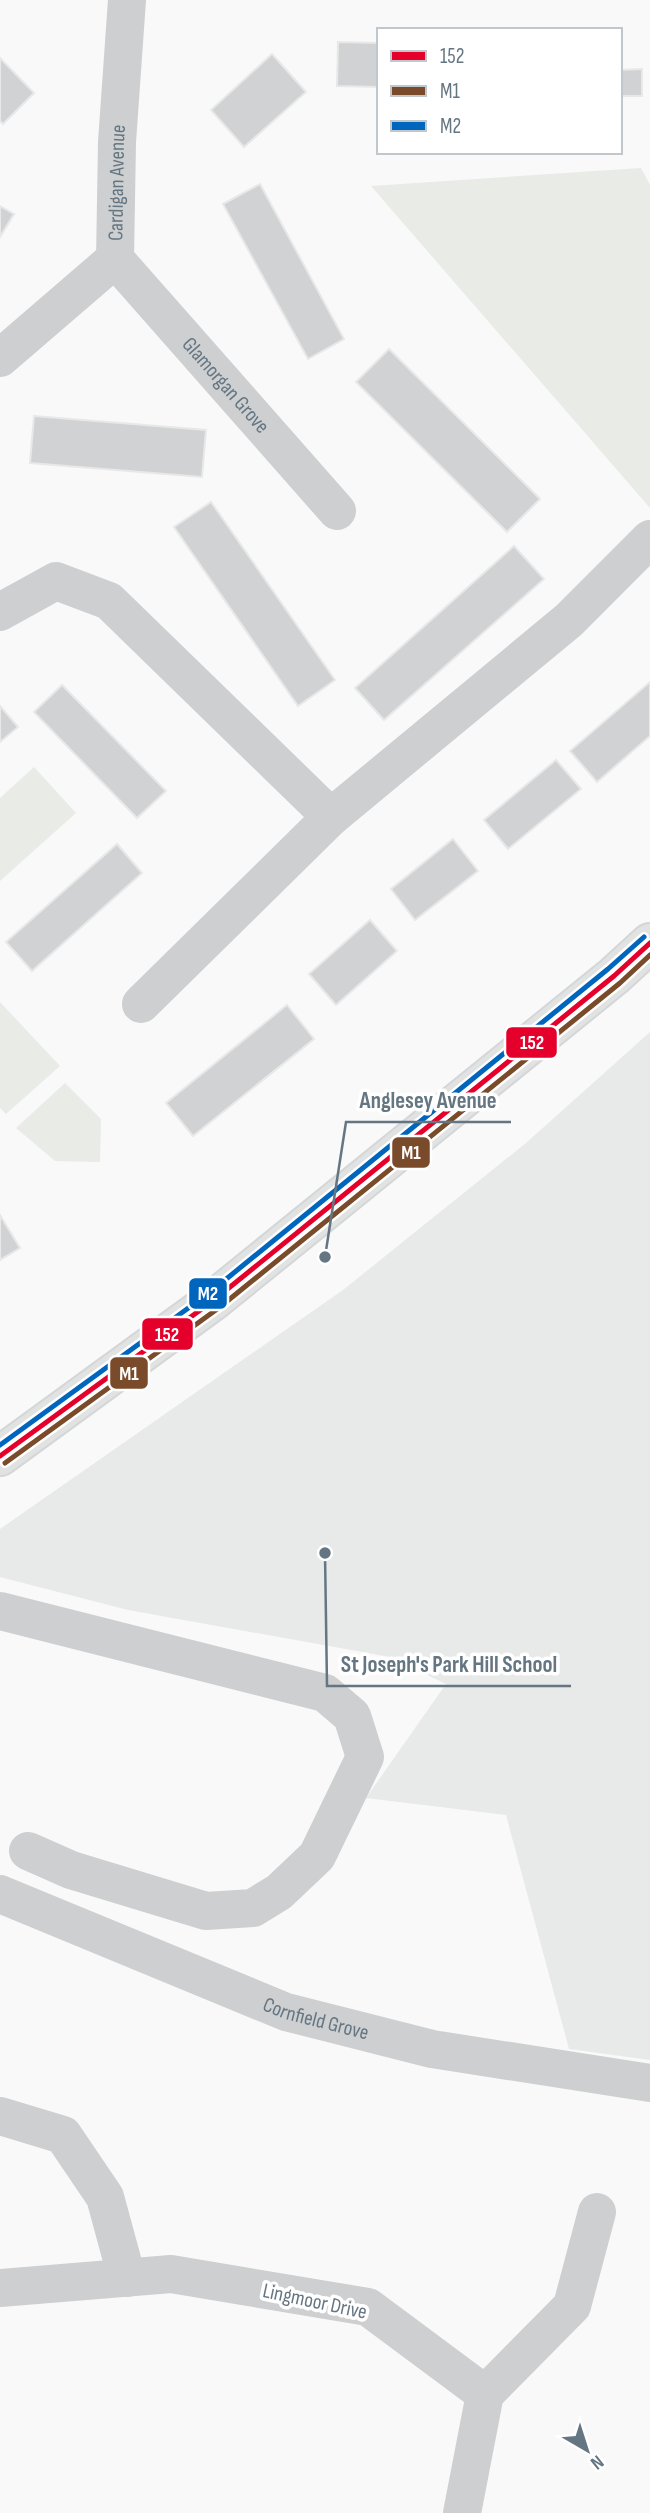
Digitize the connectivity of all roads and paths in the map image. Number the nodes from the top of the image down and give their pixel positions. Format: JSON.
{"nodes":[{"id":1,"x":127,"y":0,"type":"edge"},
{"id":2,"x":115,"y":259,"type":"junction"},
{"id":3,"x":0,"y":358,"type":"edge"},
{"id":4,"x":337,"y":511,"type":"dead end"},
{"id":5,"x":650,"y":539,"type":"edge"},
{"id":6,"x":0,"y":612,"type":"edge"},
{"id":7,"x":331,"y":817,"type":"junction"},
{"id":8,"x":650,"y":943,"type":"edge"},
{"id":9,"x":141,"y":1004,"type":"dead end"},
{"id":10,"x":0,"y":1456,"type":"edge"},
{"id":11,"x":0,"y":1611,"type":"edge"},
{"id":12,"x":27,"y":1852,"type":"dead end"},
{"id":13,"x":0,"y":1894,"type":"edge"},
{"id":14,"x":650,"y":2083,"type":"edge"},
{"id":15,"x":0,"y":2116,"type":"edge"},
{"id":16,"x":597,"y":2212,"type":"dead end"},
{"id":17,"x":127,"y":2278,"type":"junction"},
{"id":18,"x":0,"y":2288,"type":"edge"},
{"id":19,"x":485,"y":2394,"type":"junction"},
{"id":20,"x":462,"y":2513,"type":"edge"}],
"edges":[{"from":1,"to":2,"type":"street","name":"Cardigan Avenue"},
{"from":2,"to":3,"type":"street","name":"Cardigan Avenue"},
{"from":2,"to":4,"type":"street","name":"Glamorgan Grove"},
{"from":5,"to":7,"type":"street"},
{"from":6,"to":7,"type":"street"},
{"from":7,"to":9,"type":"street"},
{"from":8,"to":10,"type":"main road"},
{"from":11,"to":12,"type":"street"},
{"from":13,"to":14,"type":"street","name":"Cornfield Grove"},
{"from":15,"to":17,"type":"street"},
{"from":16,"to":19,"type":"street"},
{"from":17,"to":18,"type":"street","name":"Lingmoor Drive"},
{"from":17,"to":19,"type":"street","name":"Lingmoor Drive"},
{"from":19,"to":20,"type":"street"}]}
